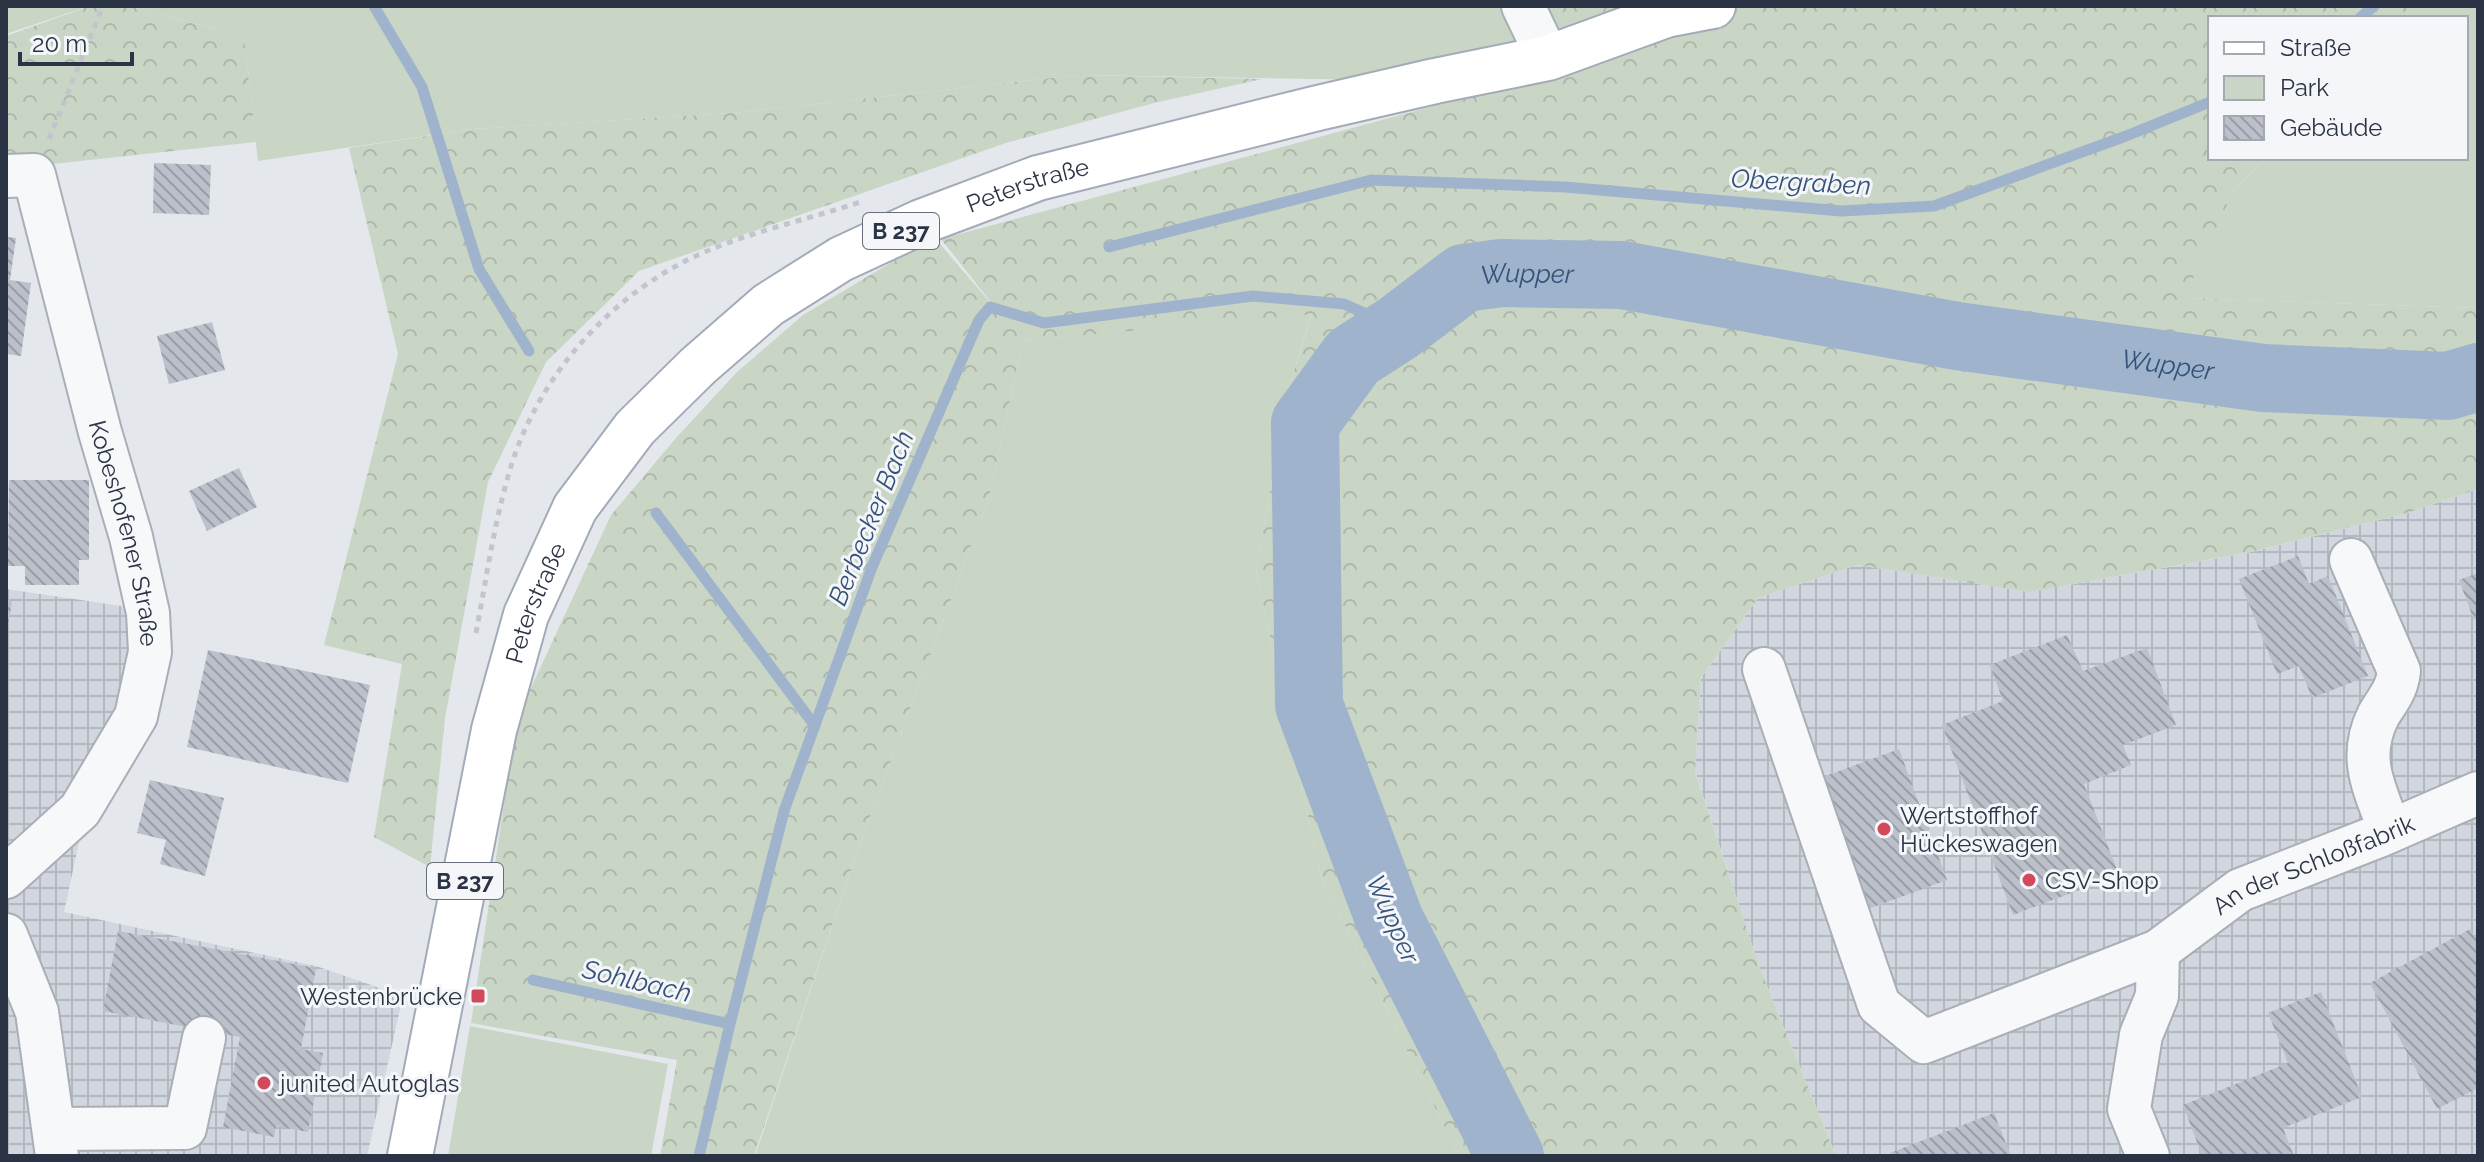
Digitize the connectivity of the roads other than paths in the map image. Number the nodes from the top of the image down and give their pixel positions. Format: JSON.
{"nodes":[{"id":1,"x":1523,"y":6,"type":"edge"},
{"id":2,"x":1713,"y":6,"type":"edge"},
{"id":3,"x":1548,"y":58,"type":"junction"},
{"id":4,"x":20,"y":175,"type":"edge"},
{"id":5,"x":2351,"y":560,"type":"dead end"},
{"id":6,"x":1764,"y":669,"type":"dead end"},
{"id":7,"x":2478,"y":793,"type":"edge"},
{"id":8,"x":2390,"y":831,"type":"junction"},
{"id":9,"x":6,"y":877,"type":"edge"},
{"id":10,"x":6,"y":935,"type":"edge"},
{"id":11,"x":2158,"y":951,"type":"junction"},
{"id":12,"x":204,"y":1038,"type":"dead end"},
{"id":13,"x":55,"y":1142,"type":"edge"},
{"id":14,"x":410,"y":1156,"type":"edge"},
{"id":15,"x":2148,"y":1156,"type":"edge"}],
"edges":[{"from":1,"to":3,"type":"street"},
{"from":2,"to":3,"type":"main road","name":"Peterstraße","number":"B 237"},
{"from":3,"to":14,"type":"main road","name":"Peterstraße","number":"B 237"},
{"from":4,"to":9,"type":"street","name":"Kobeshofener Straße"},
{"from":5,"to":8,"type":"street"},
{"from":6,"to":11,"type":"street","name":"An der Schloßfabrik"},
{"from":7,"to":8,"type":"street","name":"An der Schloßfabrik"},
{"from":8,"to":11,"type":"street","name":"An der Schloßfabrik"},
{"from":10,"to":13,"type":"street"},
{"from":11,"to":15,"type":"street"},
{"from":12,"to":13,"type":"street"}]}
